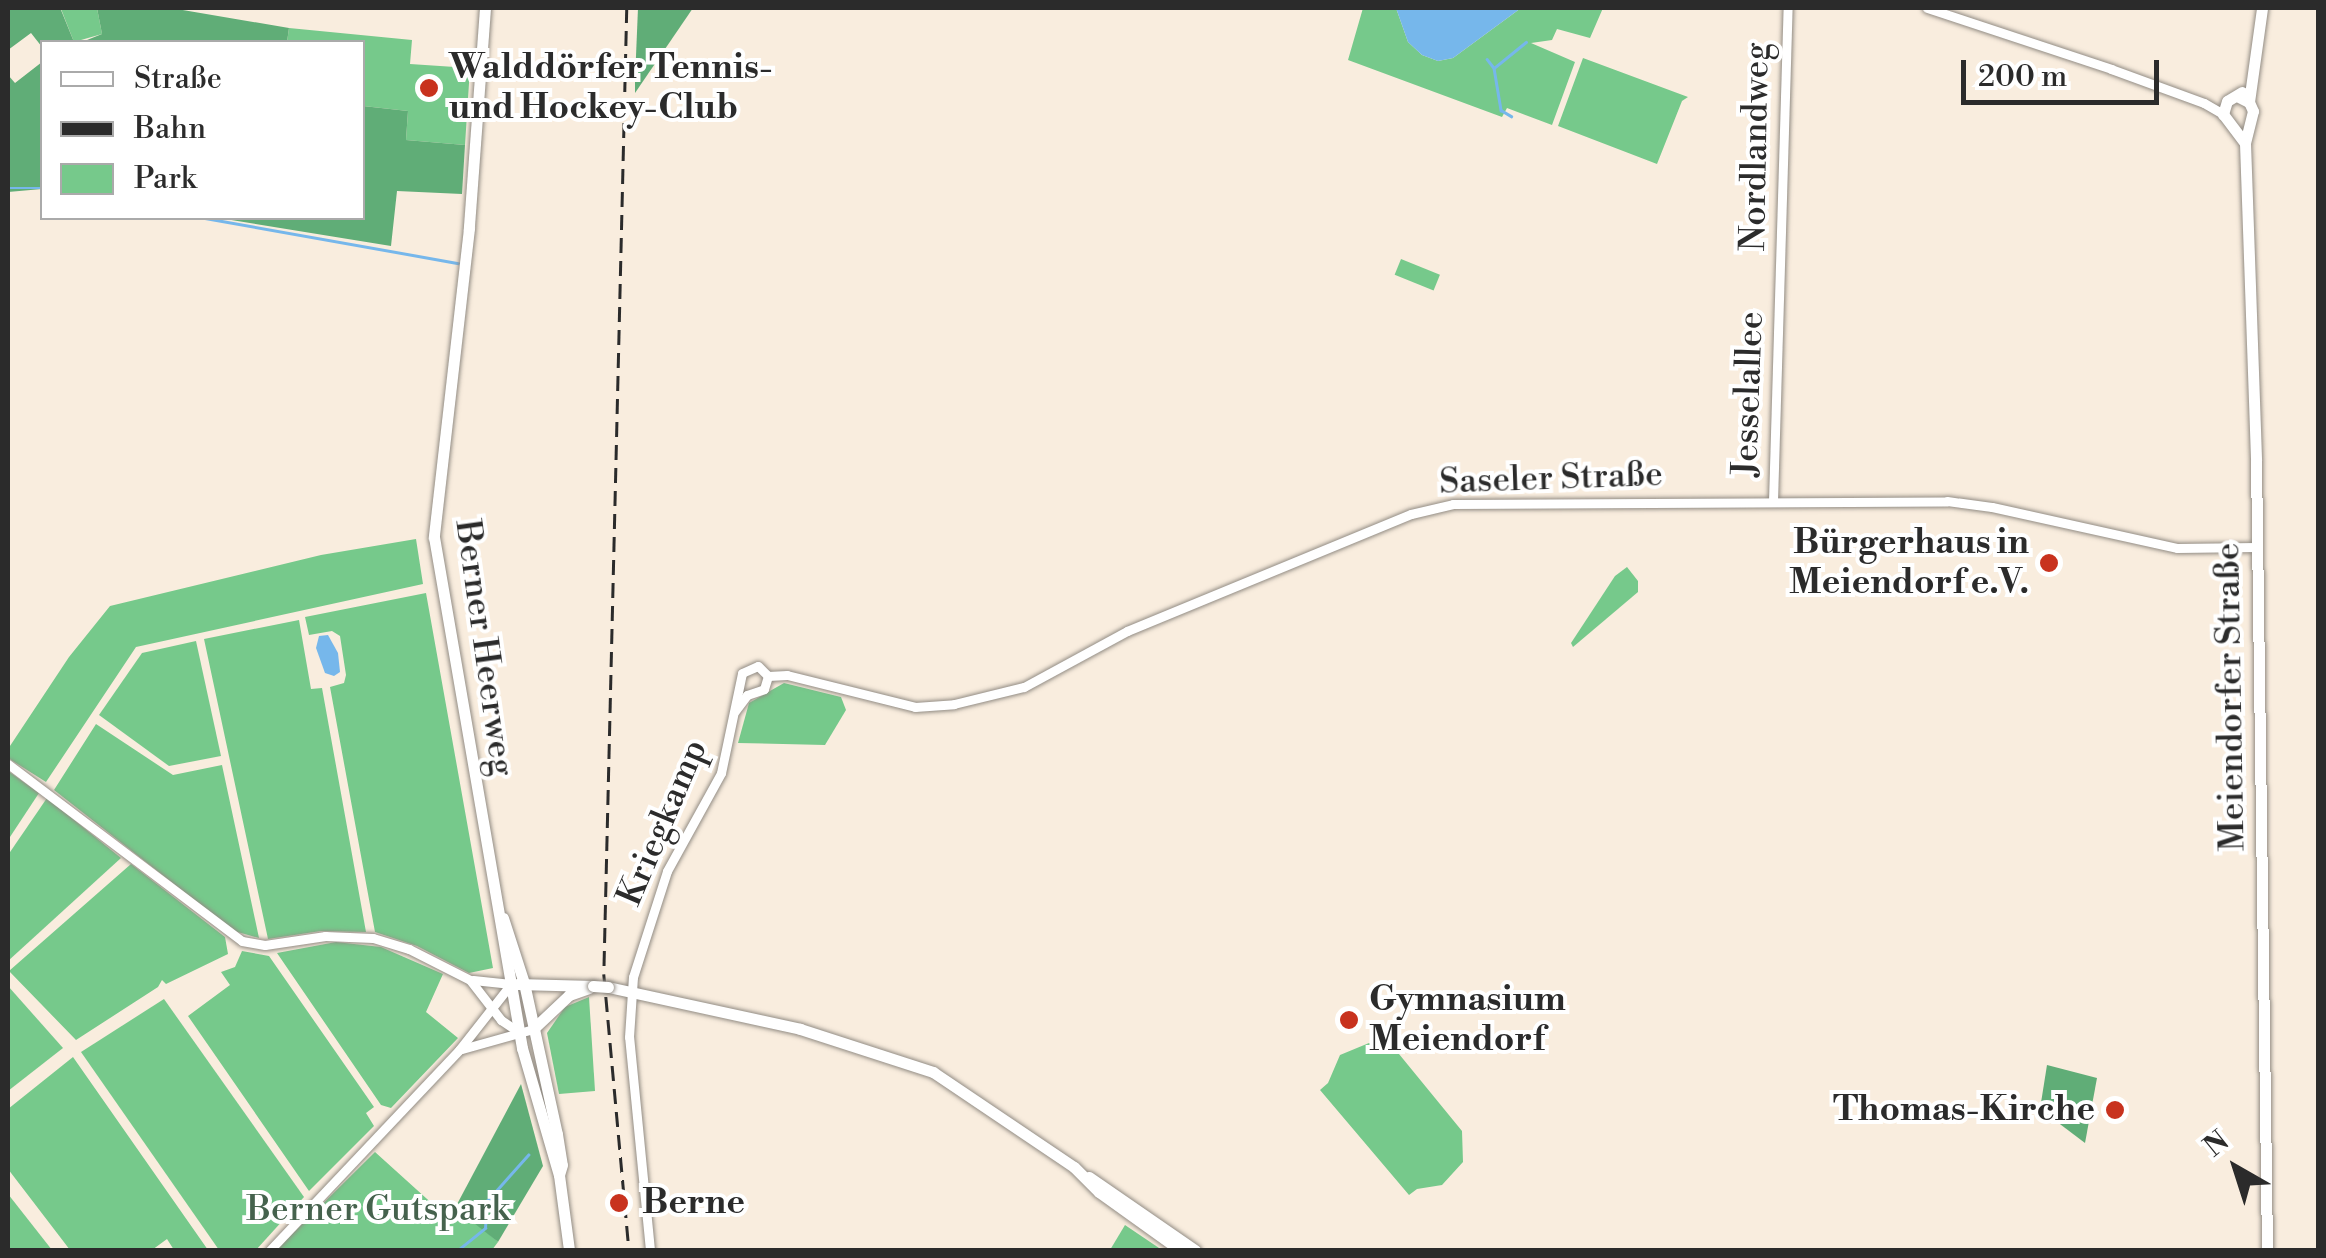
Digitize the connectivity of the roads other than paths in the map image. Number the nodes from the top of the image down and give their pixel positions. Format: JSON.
{"nodes":[{"id":1,"x":485,"y":8,"type":"edge"},
{"id":2,"x":1788,"y":8,"type":"edge"},
{"id":3,"x":1927,"y":8,"type":"edge"},
{"id":4,"x":2262,"y":8,"type":"edge"},
{"id":5,"x":2244,"y":99,"type":"junction"},
{"id":6,"x":2224,"y":109,"type":"junction"},
{"id":7,"x":2242,"y":125,"type":"junction"},
{"id":8,"x":1780,"y":288,"type":"joint"},
{"id":9,"x":1773,"y":501,"type":"junction"},
{"id":10,"x":2256,"y":547,"type":"junction"},
{"id":11,"x":768,"y":676,"type":"junction"},
{"id":12,"x":747,"y":688,"type":"junction"},
{"id":13,"x":8,"y":764,"type":"edge"},
{"id":14,"x":470,"y":980,"type":"junction"},
{"id":15,"x":518,"y":984,"type":"junction"},
{"id":16,"x":593,"y":986,"type":"junction"},
{"id":17,"x":631,"y":990,"type":"junction"},
{"id":18,"x":494,"y":1010,"type":"junction"},
{"id":19,"x":526,"y":1031,"type":"junction"},
{"id":20,"x":459,"y":1050,"type":"junction"},
{"id":21,"x":1188,"y":1249,"type":"edge"},
{"id":22,"x":270,"y":1250,"type":"edge"},
{"id":23,"x":568,"y":1250,"type":"edge"},
{"id":24,"x":650,"y":1250,"type":"edge"},
{"id":25,"x":2267,"y":1250,"type":"edge"}],
"edges":[{"from":1,"to":15,"type":"main road","name":"Berner Heerweg"},
{"from":2,"to":8,"type":"street","name":"Nordlandweg"},
{"from":3,"to":6,"type":"street"},
{"from":4,"to":5,"type":"main road","name":"Meiendorfer Straße"},
{"from":5,"to":6,"type":"main road"},
{"from":5,"to":7,"type":"main road","name":"Meiendorfer Straße"},
{"from":6,"to":7,"type":"main road"},
{"from":7,"to":10,"type":"main road","name":"Meiendorfer Straße"},
{"from":8,"to":9,"type":"street","name":"Jesselallee"},
{"from":9,"to":10,"type":"street","name":"Saseler Straße"},
{"from":9,"to":11,"type":"street","name":"Saseler Straße"},
{"from":10,"to":25,"type":"main road","name":"Meiendorfer Straße"},
{"from":11,"to":12,"type":"street"},
{"from":11,"to":12,"type":"street","name":"Saseler Straße"},
{"from":12,"to":17,"type":"street","name":"Kriegkamp"},
{"from":13,"to":14,"type":"street"},
{"from":14,"to":15,"type":"street"},
{"from":14,"to":18,"type":"street"},
{"from":15,"to":16,"type":"main road"},
{"from":15,"to":18,"type":"street"},
{"from":15,"to":19,"type":"main road","name":"Berner Heerweg"},
{"from":16,"to":17,"type":"main road","bridge":true},
{"from":16,"to":19,"type":"main road"},
{"from":17,"to":21,"type":"main road"},
{"from":17,"to":24,"type":"street","name":"Kriegkamp"},
{"from":18,"to":19,"type":"street"},
{"from":18,"to":20,"type":"street"},
{"from":19,"to":20,"type":"street"},
{"from":19,"to":23,"type":"main road","name":"Berner Heerweg"},
{"from":20,"to":22,"type":"street"}]}
